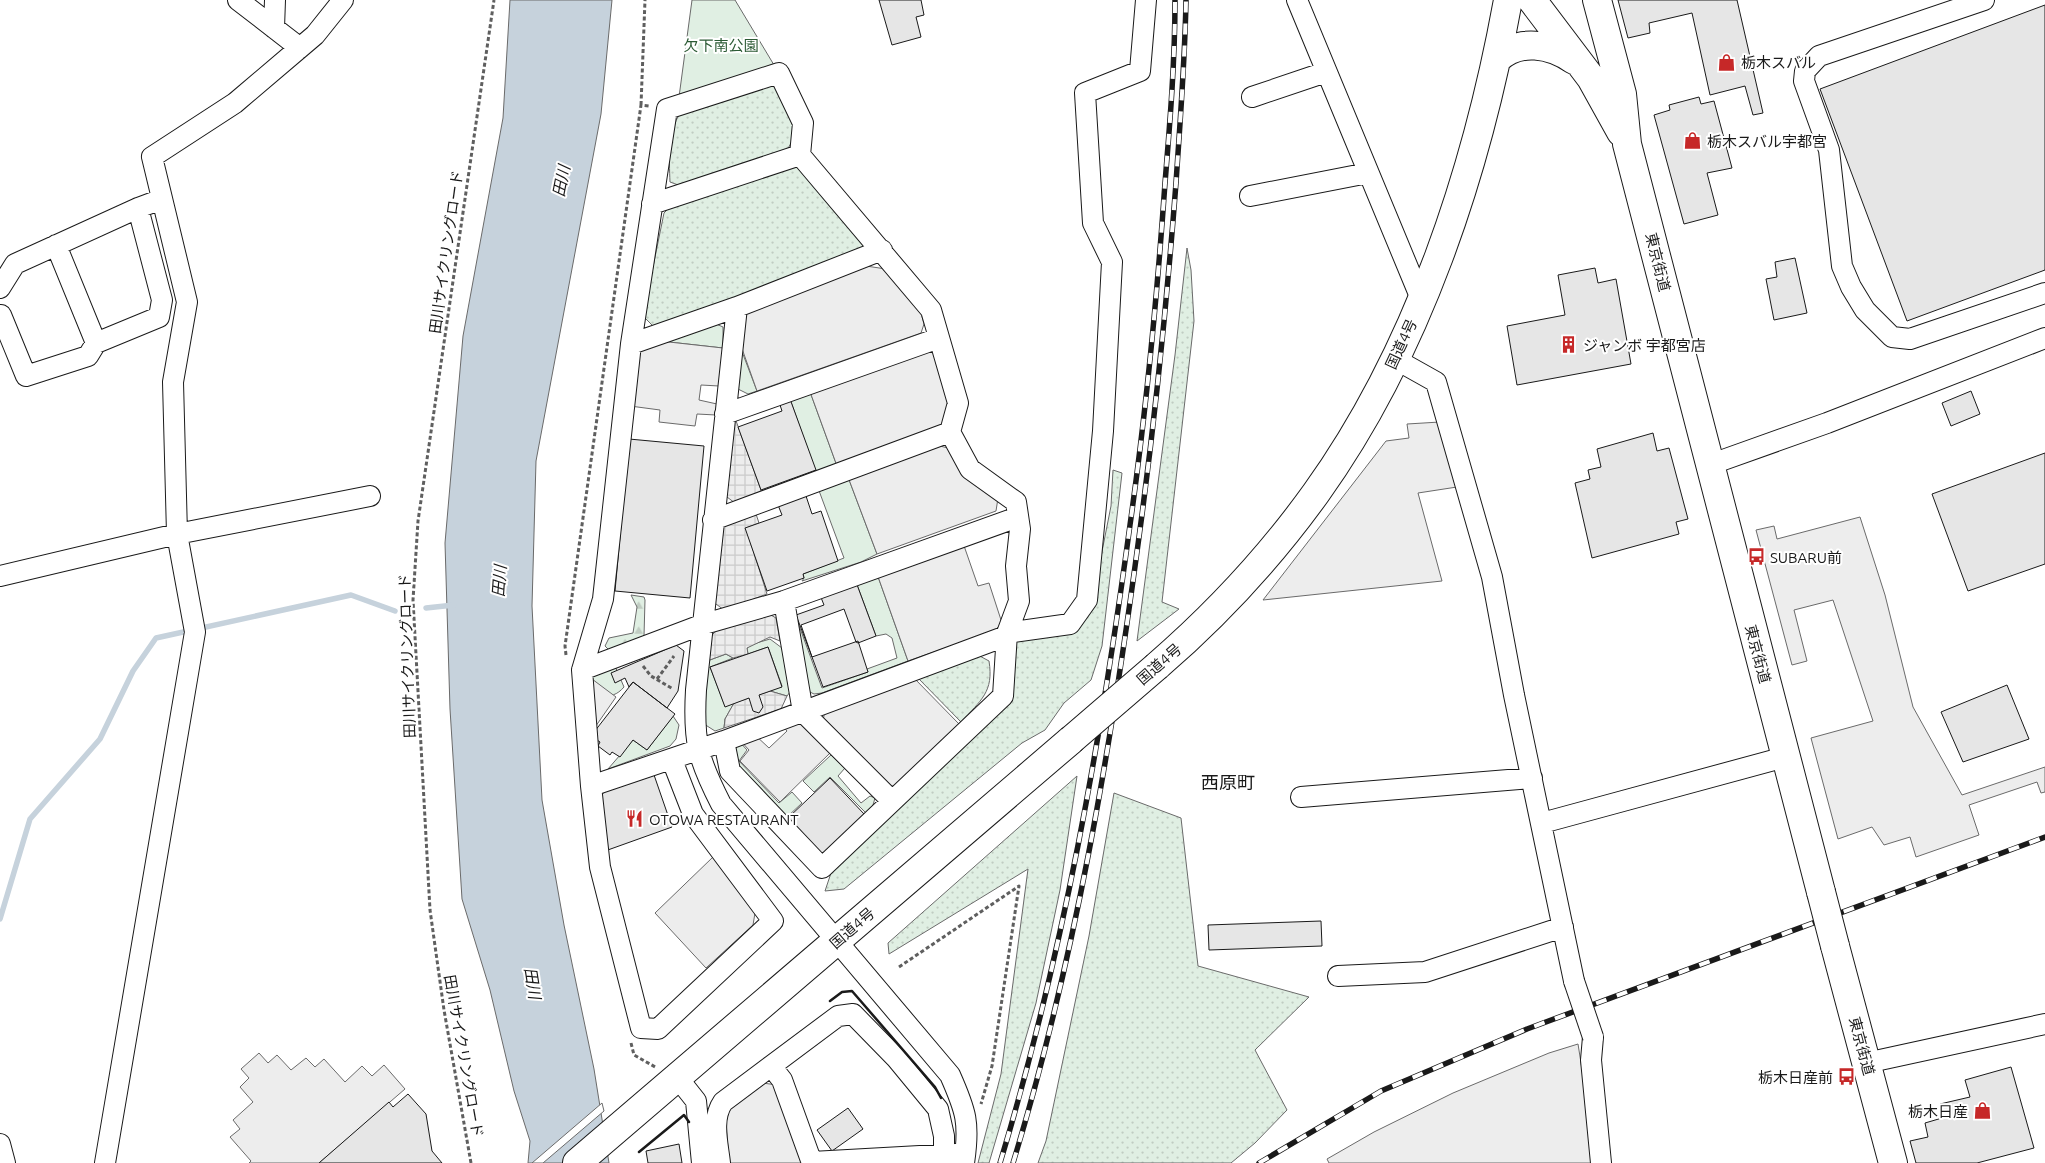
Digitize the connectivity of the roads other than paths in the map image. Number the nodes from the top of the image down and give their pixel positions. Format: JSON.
{"nodes":[{"id":1,"x":238,"y":0,"type":"edge"},
{"id":2,"x":275,"y":0,"type":"edge"},
{"id":3,"x":343,"y":0,"type":"edge"},
{"id":4,"x":1146,"y":0,"type":"edge"},
{"id":5,"x":1297,"y":0,"type":"edge"},
{"id":6,"x":1508,"y":0,"type":"edge"},
{"id":7,"x":1532,"y":0,"type":"edge"},
{"id":8,"x":1580,"y":0,"type":"edge"},
{"id":9,"x":1597,"y":0,"type":"edge"},
{"id":10,"x":1984,"y":0,"type":"edge"},
{"id":11,"x":274,"y":28,"type":"junction"},
{"id":12,"x":300,"y":48,"type":"junction"},
{"id":13,"x":1497,"y":59,"type":"junction"},
{"id":14,"x":1585,"y":71,"type":"junction"},
{"id":15,"x":1326,"y":72,"type":"junction"},
{"id":16,"x":1252,"y":97,"type":"dead end"},
{"id":17,"x":1628,"y":144,"type":"junction"},
{"id":18,"x":800,"y":156,"type":"junction"},
{"id":19,"x":1368,"y":173,"type":"junction"},
{"id":20,"x":1250,"y":196,"type":"dead end"},
{"id":21,"x":162,"y":199,"type":"junction"},
{"id":22,"x":652,"y":204,"type":"junction"},
{"id":23,"x":138,"y":208,"type":"junction"},
{"id":24,"x":56,"y":245,"type":"junction"},
{"id":25,"x":882,"y":250,"type":"junction"},
{"id":26,"x":0,"y":288,"type":"edge"},
{"id":27,"x":2045,"y":293,"type":"edge"},
{"id":28,"x":1421,"y":299,"type":"junction"},
{"id":29,"x":737,"y":307,"type":"junction"},
{"id":30,"x":0,"y":314,"type":"edge"},
{"id":31,"x":939,"y":338,"type":"junction"},
{"id":32,"x":2045,"y":338,"type":"edge"},
{"id":33,"x":96,"y":343,"type":"junction"},
{"id":34,"x":631,"y":344,"type":"junction"},
{"id":35,"x":1395,"y":359,"type":"junction"},
{"id":36,"x":725,"y":414,"type":"junction"},
{"id":37,"x":950,"y":432,"type":"junction"},
{"id":38,"x":1709,"y":465,"type":"junction"},
{"id":39,"x":370,"y":496,"type":"dead end"},
{"id":40,"x":1018,"y":517,"type":"junction"},
{"id":41,"x":713,"y":520,"type":"junction"},
{"id":42,"x":177,"y":534,"type":"junction"},
{"id":43,"x":0,"y":576,"type":"edge"},
{"id":44,"x":784,"y":601,"type":"junction"},
{"id":45,"x":702,"y":625,"type":"junction"},
{"id":46,"x":1007,"y":633,"type":"junction"},
{"id":47,"x":582,"y":670,"type":"junction"},
{"id":48,"x":803,"y":712,"type":"junction"},
{"id":49,"x":724,"y":741,"type":"junction"},
{"id":50,"x":697,"y":750,"type":"junction"},
{"id":51,"x":1785,"y":757,"type":"junction"},
{"id":52,"x":672,"y":760,"type":"junction"},
{"id":53,"x":1532,"y":778,"type":"junction"},
{"id":54,"x":591,"y":786,"type":"junction"},
{"id":55,"x":1301,"y":797,"type":"dead end"},
{"id":56,"x":892,"y":801,"type":"junction"},
{"id":57,"x":1542,"y":823,"type":"junction"},
{"id":58,"x":1563,"y":927,"type":"junction"},
{"id":59,"x":836,"y":942,"type":"junction"},
{"id":60,"x":1338,"y":976,"type":"dead end"},
{"id":61,"x":2045,"y":1024,"type":"edge"},
{"id":62,"x":1866,"y":1063,"type":"junction"},
{"id":63,"x":771,"y":1066,"type":"junction"},
{"id":64,"x":669,"y":1073,"type":"junction"},
{"id":65,"x":0,"y":1144,"type":"edge"},
{"id":66,"x":944,"y":1154,"type":"junction"},
{"id":67,"x":965,"y":1159,"type":"edge"},
{"id":68,"x":711,"y":1161,"type":"edge"},
{"id":69,"x":812,"y":1162,"type":"edge"},
{"id":70,"x":5,"y":1163,"type":"edge"},
{"id":71,"x":105,"y":1163,"type":"edge"},
{"id":72,"x":577,"y":1163,"type":"edge"},
{"id":73,"x":1601,"y":1163,"type":"edge"},
{"id":74,"x":1893,"y":1163,"type":"edge"}],
"edges":[{"from":1,"to":11,"type":"street"},
{"from":2,"to":11,"type":"street"},
{"from":3,"to":12,"type":"street"},
{"from":4,"to":46,"type":"street"},
{"from":5,"to":15,"type":"street"},
{"from":6,"to":13,"type":"highway","name":"国道4号"},
{"from":7,"to":14,"type":"highway","name":"東京街道"},
{"from":8,"to":14,"type":"highway","name":"東京街道"},
{"from":9,"to":17,"type":"highway","name":"東京街道"},
{"from":10,"to":27,"type":"street"},
{"from":11,"to":12,"type":"street"},
{"from":12,"to":21,"type":"street"},
{"from":13,"to":14,"type":"highway"},
{"from":13,"to":28,"type":"highway","name":"国道4号"},
{"from":14,"to":17,"type":"highway","name":"東京街道"},
{"from":15,"to":16,"type":"street"},
{"from":15,"to":19,"type":"street"},
{"from":17,"to":38,"type":"highway","name":"東京街道"},
{"from":18,"to":22,"type":"street"},
{"from":18,"to":22,"type":"street"},
{"from":18,"to":25,"type":"street"},
{"from":19,"to":20,"type":"street"},
{"from":19,"to":28,"type":"street"},
{"from":21,"to":23,"type":"street"},
{"from":21,"to":42,"type":"street"},
{"from":22,"to":34,"type":"street"},
{"from":23,"to":24,"type":"street"},
{"from":23,"to":33,"type":"street"},
{"from":24,"to":26,"type":"street"},
{"from":24,"to":33,"type":"street"},
{"from":25,"to":29,"type":"street"},
{"from":25,"to":31,"type":"street"},
{"from":28,"to":35,"type":"highway","name":"国道4号"},
{"from":29,"to":34,"type":"street"},
{"from":29,"to":36,"type":"street"},
{"from":30,"to":33,"type":"street"},
{"from":31,"to":36,"type":"street"},
{"from":31,"to":37,"type":"street"},
{"from":32,"to":38,"type":"street"},
{"from":34,"to":47,"type":"street"},
{"from":35,"to":53,"type":"street"},
{"from":35,"to":59,"type":"highway","name":"国道4号","bridge":true},
{"from":36,"to":41,"type":"street"},
{"from":37,"to":40,"type":"street"},
{"from":37,"to":41,"type":"street"},
{"from":38,"to":51,"type":"highway","name":"東京街道"},
{"from":39,"to":42,"type":"street"},
{"from":40,"to":44,"type":"street"},
{"from":40,"to":46,"type":"street"},
{"from":41,"to":45,"type":"street"},
{"from":42,"to":43,"type":"street"},
{"from":42,"to":71,"type":"street"},
{"from":44,"to":45,"type":"street"},
{"from":44,"to":48,"type":"street"},
{"from":45,"to":47,"type":"street"},
{"from":45,"to":50,"type":"street"},
{"from":46,"to":48,"type":"street"},
{"from":46,"to":56,"type":"street"},
{"from":47,"to":54,"type":"street"},
{"from":48,"to":49,"type":"street"},
{"from":48,"to":56,"type":"street"},
{"from":49,"to":50,"type":"street"},
{"from":49,"to":56,"type":"street"},
{"from":50,"to":52,"type":"street"},
{"from":50,"to":59,"type":"street"},
{"from":51,"to":57,"type":"street"},
{"from":51,"to":62,"type":"highway","name":"東京街道","bridge":true},
{"from":52,"to":54,"type":"street"},
{"from":52,"to":54,"type":"street"},
{"from":53,"to":55,"type":"street"},
{"from":53,"to":57,"type":"street"},
{"from":57,"to":58,"type":"street"},
{"from":58,"to":60,"type":"street"},
{"from":58,"to":73,"type":"street","bridge":true},
{"from":59,"to":64,"type":"highway","name":"国道4号"},
{"from":59,"to":67,"type":"street"},
{"from":61,"to":62,"type":"street"},
{"from":62,"to":74,"type":"highway","name":"東京街道"},
{"from":63,"to":66,"type":"street"},
{"from":63,"to":68,"type":"street"},
{"from":63,"to":69,"type":"street"},
{"from":64,"to":68,"type":"street"},
{"from":64,"to":72,"type":"highway","name":"国道4号"},
{"from":65,"to":70,"type":"street"},
{"from":66,"to":67,"type":"street"},
{"from":66,"to":69,"type":"street"}]}
